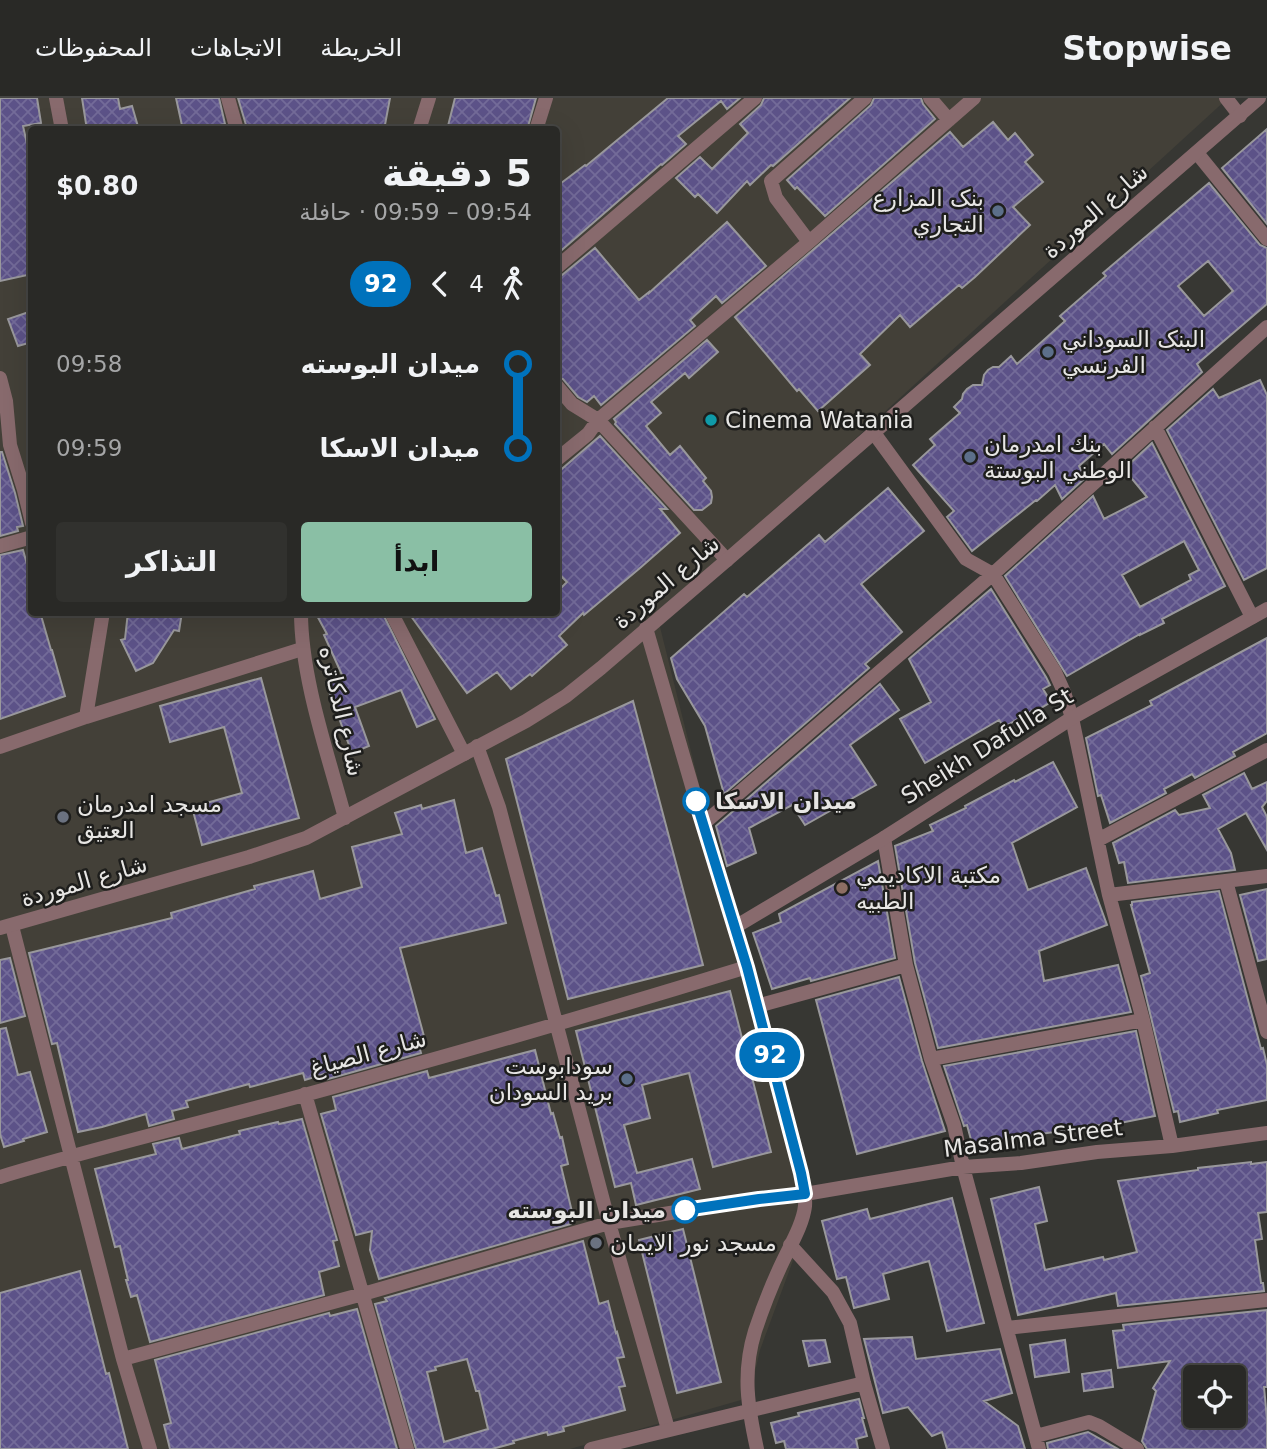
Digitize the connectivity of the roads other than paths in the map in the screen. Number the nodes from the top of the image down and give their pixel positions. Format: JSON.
{"nodes":[{"id":1,"x":56,"y":98,"type":"edge"},
{"id":2,"x":228,"y":98,"type":"edge"},
{"id":3,"x":429,"y":98,"type":"edge"},
{"id":4,"x":546,"y":98,"type":"edge"},
{"id":5,"x":755,"y":98,"type":"edge"},
{"id":6,"x":864,"y":98,"type":"edge"},
{"id":7,"x":930,"y":98,"type":"edge"},
{"id":8,"x":974,"y":98,"type":"edge"},
{"id":9,"x":1226,"y":98,"type":"edge"},
{"id":10,"x":1259,"y":98,"type":"edge"},
{"id":11,"x":1240,"y":116,"type":"junction"},
{"id":12,"x":949,"y":120,"type":"junction"},
{"id":13,"x":61,"y":126,"type":"edge"},
{"id":14,"x":236,"y":126,"type":"edge"},
{"id":15,"x":420,"y":126,"type":"edge"},
{"id":16,"x":537,"y":126,"type":"edge"},
{"id":17,"x":1197,"y":153,"type":"junction"},
{"id":18,"x":1267,"y":239,"type":"edge"},
{"id":19,"x":809,"y":242,"type":"junction"},
{"id":20,"x":560,"y":265,"type":"edge"},
{"id":21,"x":1267,"y":327,"type":"edge"},
{"id":22,"x":0,"y":378,"type":"edge"},
{"id":23,"x":560,"y":390,"type":"edge"},
{"id":24,"x":3,"y":403,"type":"edge"},
{"id":25,"x":598,"y":420,"type":"junction"},
{"id":26,"x":1155,"y":426,"type":"junction"},
{"id":27,"x":874,"y":433,"type":"junction"},
{"id":28,"x":560,"y":457,"type":"edge"},
{"id":29,"x":28,"y":506,"type":"edge"},
{"id":30,"x":28,"y":538,"type":"edge"},
{"id":31,"x":0,"y":546,"type":"edge"},
{"id":32,"x":727,"y":560,"type":"junction"},
{"id":33,"x":993,"y":574,"type":"junction"},
{"id":34,"x":1267,"y":609,"type":"edge"},
{"id":35,"x":102,"y":616,"type":"edge"},
{"id":36,"x":301,"y":616,"type":"edge"},
{"id":37,"x":393,"y":616,"type":"edge"},
{"id":38,"x":1252,"y":617,"type":"junction"},
{"id":39,"x":646,"y":628,"type":"junction"},
{"id":40,"x":302,"y":649,"type":"junction"},
{"id":41,"x":86,"y":717,"type":"junction"},
{"id":42,"x":1072,"y":718,"type":"junction"},
{"id":43,"x":477,"y":746,"type":"junction"},
{"id":44,"x":0,"y":747,"type":"edge"},
{"id":45,"x":1267,"y":750,"type":"edge"},
{"id":46,"x":464,"y":754,"type":"junction"},
{"id":47,"x":345,"y":818,"type":"junction"},
{"id":48,"x":703,"y":824,"type":"junction"},
{"id":49,"x":884,"y":838,"type":"junction"},
{"id":50,"x":1098,"y":840,"type":"junction"},
{"id":51,"x":1267,"y":876,"type":"edge"},
{"id":52,"x":1226,"y":881,"type":"junction"},
{"id":53,"x":1109,"y":895,"type":"junction"},
{"id":54,"x":6,"y":927,"type":"edge"},
{"id":55,"x":735,"y":927,"type":"junction"},
{"id":56,"x":906,"y":965,"type":"junction"},
{"id":57,"x":747,"y":967,"type":"junction"},
{"id":58,"x":757,"y":1006,"type":"junction"},
{"id":59,"x":1143,"y":1020,"type":"junction"},
{"id":60,"x":556,"y":1025,"type":"junction"},
{"id":61,"x":1267,"y":1032,"type":"edge"},
{"id":62,"x":931,"y":1059,"type":"junction"},
{"id":63,"x":305,"y":1094,"type":"junction"},
{"id":64,"x":1267,"y":1135,"type":"edge"},
{"id":65,"x":1172,"y":1146,"type":"junction"},
{"id":66,"x":70,"y":1156,"type":"junction"},
{"id":67,"x":963,"y":1167,"type":"junction"},
{"id":68,"x":0,"y":1177,"type":"edge"},
{"id":69,"x":805,"y":1194,"type":"junction"},
{"id":70,"x":609,"y":1223,"type":"junction"},
{"id":71,"x":790,"y":1245,"type":"junction"},
{"id":72,"x":363,"y":1294,"type":"junction"},
{"id":73,"x":1267,"y":1300,"type":"edge"},
{"id":74,"x":1007,"y":1328,"type":"junction"},
{"id":75,"x":123,"y":1359,"type":"junction"},
{"id":76,"x":864,"y":1383,"type":"junction"},
{"id":77,"x":748,"y":1411,"type":"junction"},
{"id":78,"x":668,"y":1429,"type":"junction"},
{"id":79,"x":1038,"y":1443,"type":"edge"},
{"id":80,"x":150,"y":1449,"type":"edge"},
{"id":81,"x":407,"y":1449,"type":"edge"},
{"id":82,"x":591,"y":1449,"type":"edge"},
{"id":83,"x":757,"y":1449,"type":"edge"},
{"id":84,"x":883,"y":1449,"type":"edge"},
{"id":85,"x":1137,"y":1449,"type":"edge"}],
"edges":[{"from":1,"to":13,"type":"street"},
{"from":2,"to":14,"type":"street"},
{"from":3,"to":15,"type":"street"},
{"from":4,"to":16,"type":"street"},
{"from":5,"to":20,"type":"street"},
{"from":6,"to":19,"type":"street"},
{"from":7,"to":12,"type":"street"},
{"from":8,"to":12,"type":"street"},
{"from":9,"to":11,"type":"street"},
{"from":10,"to":11,"type":"street","name":"شارع الموردة"},
{"from":11,"to":17,"type":"street","name":"شارع الموردة"},
{"from":12,"to":19,"type":"street"},
{"from":17,"to":18,"type":"street"},
{"from":17,"to":27,"type":"street","name":"شارع الموردة"},
{"from":19,"to":25,"type":"street"},
{"from":21,"to":26,"type":"street"},
{"from":22,"to":24,"type":"street"},
{"from":23,"to":25,"type":"street"},
{"from":24,"to":29,"type":"street"},
{"from":25,"to":28,"type":"street"},
{"from":25,"to":32,"type":"street"},
{"from":26,"to":33,"type":"street"},
{"from":26,"to":38,"type":"street"},
{"from":27,"to":32,"type":"street","name":"شارع الموردة"},
{"from":27,"to":33,"type":"street"},
{"from":30,"to":31,"type":"street"},
{"from":32,"to":39,"type":"street","name":"شارع الموردة"},
{"from":33,"to":42,"type":"street"},
{"from":33,"to":48,"type":"street"},
{"from":34,"to":38,"type":"street","name":"Sheikh Dafulla St"},
{"from":35,"to":41,"type":"street"},
{"from":36,"to":40,"type":"street","name":"شارع الدكاتره"},
{"from":37,"to":46,"type":"street"},
{"from":38,"to":42,"type":"street","name":"Sheikh Dafulla St"},
{"from":39,"to":43,"type":"street","name":"شارع الموردة"},
{"from":39,"to":48,"type":"street"},
{"from":40,"to":41,"type":"street"},
{"from":40,"to":47,"type":"street","name":"شارع الدكاتره"},
{"from":41,"to":44,"type":"street"},
{"from":42,"to":49,"type":"street","name":"Sheikh Dafulla St"},
{"from":42,"to":50,"type":"street"},
{"from":43,"to":46,"type":"street","name":"شارع الموردة"},
{"from":43,"to":60,"type":"street"},
{"from":45,"to":50,"type":"street"},
{"from":46,"to":47,"type":"street","name":"شارع الموردة"},
{"from":47,"to":54,"type":"street","name":"شارع الموردة"},
{"from":48,"to":55,"type":"street"},
{"from":49,"to":55,"type":"street","name":"Sheikh Dafulla St"},
{"from":49,"to":56,"type":"street"},
{"from":50,"to":53,"type":"street"},
{"from":51,"to":52,"type":"street"},
{"from":52,"to":53,"type":"street"},
{"from":52,"to":61,"type":"street"},
{"from":53,"to":59,"type":"street"},
{"from":54,"to":66,"type":"street"},
{"from":55,"to":57,"type":"street"},
{"from":56,"to":58,"type":"street"},
{"from":56,"to":62,"type":"street"},
{"from":57,"to":58,"type":"street"},
{"from":57,"to":60,"type":"street","name":"شارع الصياغ"},
{"from":58,"to":69,"type":"street"},
{"from":59,"to":62,"type":"street"},
{"from":59,"to":65,"type":"street"},
{"from":60,"to":63,"type":"street","name":"شارع الصياغ"},
{"from":60,"to":70,"type":"street"},
{"from":62,"to":67,"type":"street"},
{"from":63,"to":66,"type":"street","name":"شارع الصياغ"},
{"from":63,"to":72,"type":"street"},
{"from":64,"to":65,"type":"street","name":"Masalma Street"},
{"from":65,"to":67,"type":"street","name":"Masalma Street"},
{"from":66,"to":68,"type":"street","name":"شارع الصياغ"},
{"from":66,"to":75,"type":"street"},
{"from":67,"to":69,"type":"street","name":"Masalma Street"},
{"from":67,"to":74,"type":"street"},
{"from":69,"to":70,"type":"street","name":"Masalma Street"},
{"from":69,"to":71,"type":"street"},
{"from":70,"to":72,"type":"street","name":"Masalma Street"},
{"from":70,"to":78,"type":"street"},
{"from":71,"to":76,"type":"street"},
{"from":71,"to":77,"type":"street"},
{"from":72,"to":75,"type":"street","name":"Masalma Street"},
{"from":72,"to":81,"type":"street"},
{"from":73,"to":74,"type":"street"},
{"from":74,"to":79,"type":"street"},
{"from":75,"to":80,"type":"street"},
{"from":76,"to":77,"type":"street"},
{"from":76,"to":84,"type":"street"},
{"from":77,"to":78,"type":"street"},
{"from":77,"to":83,"type":"street"},
{"from":78,"to":82,"type":"street"},
{"from":79,"to":85,"type":"street"}]}
